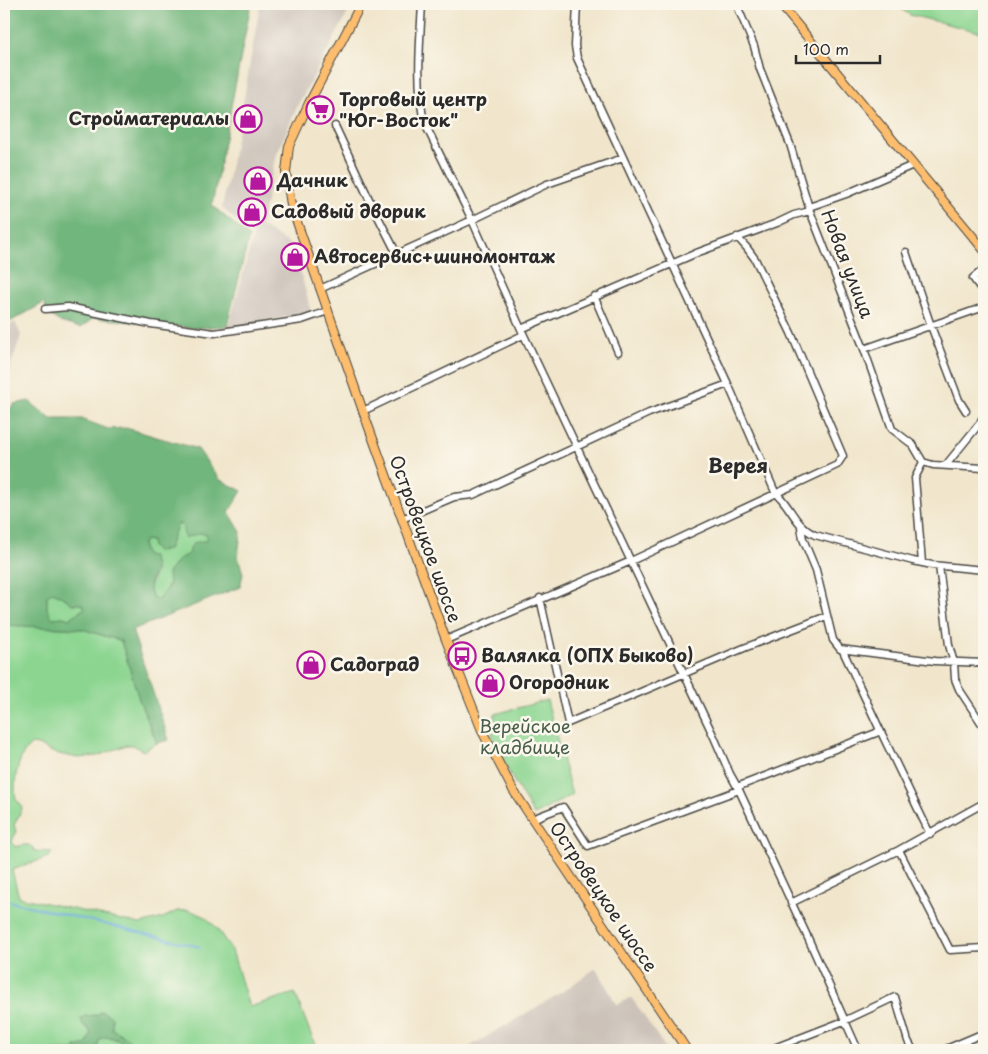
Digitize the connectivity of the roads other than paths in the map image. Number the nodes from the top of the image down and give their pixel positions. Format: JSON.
{"nodes":[{"id":1,"x":361,"y":4,"type":"edge"},
{"id":2,"x":422,"y":4,"type":"edge"},
{"id":3,"x":577,"y":4,"type":"edge"},
{"id":4,"x":780,"y":4,"type":"edge"},
{"id":5,"x":738,"y":8,"type":"dead end"},
{"id":6,"x":334,"y":126,"type":"dead end"},
{"id":7,"x":622,"y":158,"type":"junction"},
{"id":8,"x":913,"y":164,"type":"junction"},
{"id":9,"x":810,"y":209,"type":"junction"},
{"id":10,"x":472,"y":220,"type":"junction"},
{"id":11,"x":737,"y":237,"type":"junction"},
{"id":12,"x":984,"y":250,"type":"edge"},
{"id":13,"x":906,"y":252,"type":"dead end"},
{"id":14,"x":397,"y":254,"type":"junction"},
{"id":15,"x":672,"y":264,"type":"junction"},
{"id":16,"x":984,"y":269,"type":"edge"},
{"id":17,"x":320,"y":289,"type":"junction"},
{"id":18,"x":984,"y":293,"type":"edge"},
{"id":19,"x":594,"y":296,"type":"junction"},
{"id":20,"x":984,"y":307,"type":"edge"},
{"id":21,"x":45,"y":309,"type":"dead end"},
{"id":22,"x":328,"y":311,"type":"junction"},
{"id":23,"x":931,"y":326,"type":"junction"},
{"id":24,"x":522,"y":332,"type":"junction"},
{"id":25,"x":864,"y":349,"type":"junction"},
{"id":26,"x":618,"y":352,"type":"dead end"},
{"id":27,"x":728,"y":384,"type":"junction"},
{"id":28,"x":363,"y":411,"type":"junction"},
{"id":29,"x":966,"y":411,"type":"dead end"},
{"id":30,"x":984,"y":415,"type":"edge"},
{"id":31,"x":576,"y":446,"type":"junction"},
{"id":32,"x":922,"y":462,"type":"junction"},
{"id":33,"x":946,"y":465,"type":"junction"},
{"id":34,"x":984,"y":468,"type":"edge"},
{"id":35,"x":775,"y":492,"type":"junction"},
{"id":36,"x":402,"y":518,"type":"junction"},
{"id":37,"x":801,"y":527,"type":"junction"},
{"id":38,"x":631,"y":561,"type":"junction"},
{"id":39,"x":922,"y":563,"type":"junction"},
{"id":40,"x":939,"y":566,"type":"junction"},
{"id":41,"x":984,"y":570,"type":"edge"},
{"id":42,"x":540,"y":598,"type":"junction"},
{"id":43,"x":827,"y":616,"type":"junction"},
{"id":44,"x":446,"y":640,"type":"junction"},
{"id":45,"x":843,"y":651,"type":"junction"},
{"id":46,"x":954,"y":663,"type":"junction"},
{"id":47,"x":984,"y":663,"type":"edge"},
{"id":48,"x":685,"y":674,"type":"junction"},
{"id":49,"x":984,"y":727,"type":"edge"},
{"id":50,"x":880,"y":730,"type":"junction"},
{"id":51,"x":738,"y":789,"type":"junction"},
{"id":52,"x":984,"y":803,"type":"edge"},
{"id":53,"x":532,"y":819,"type":"junction"},
{"id":54,"x":930,"y":834,"type":"junction"},
{"id":55,"x":899,"y":850,"type":"junction"},
{"id":56,"x":791,"y":903,"type":"junction"},
{"id":57,"x":984,"y":948,"type":"edge"},
{"id":58,"x":844,"y":1021,"type":"junction"},
{"id":59,"x":984,"y":1034,"type":"edge"},
{"id":60,"x":687,"y":1050,"type":"edge"},
{"id":61,"x":770,"y":1050,"type":"edge"},
{"id":62,"x":858,"y":1050,"type":"edge"},
{"id":63,"x":913,"y":1050,"type":"edge"},
{"id":64,"x":944,"y":1050,"type":"edge"}],
"edges":[{"from":1,"to":17,"type":"main road","name":"Островецкое шоссе"},
{"from":2,"to":10,"type":"street"},
{"from":3,"to":7,"type":"street"},
{"from":4,"to":8,"type":"main road"},
{"from":5,"to":9,"type":"street","name":"Новая улица"},
{"from":6,"to":14,"type":"street"},
{"from":7,"to":10,"type":"street"},
{"from":7,"to":15,"type":"street"},
{"from":8,"to":9,"type":"street"},
{"from":8,"to":12,"type":"main road"},
{"from":9,"to":11,"type":"street"},
{"from":9,"to":25,"type":"street","name":"Новая улица"},
{"from":10,"to":14,"type":"street"},
{"from":10,"to":24,"type":"street"},
{"from":11,"to":15,"type":"street"},
{"from":11,"to":35,"type":"street"},
{"from":13,"to":23,"type":"street"},
{"from":14,"to":17,"type":"street"},
{"from":15,"to":19,"type":"street"},
{"from":15,"to":27,"type":"street"},
{"from":16,"to":18,"type":"street"},
{"from":17,"to":22,"type":"main road","name":"Островецкое шоссе"},
{"from":19,"to":24,"type":"street"},
{"from":19,"to":26,"type":"street"},
{"from":20,"to":23,"type":"street"},
{"from":21,"to":22,"type":"street"},
{"from":22,"to":28,"type":"main road","name":"Островецкое шоссе"},
{"from":23,"to":25,"type":"street"},
{"from":23,"to":29,"type":"street"},
{"from":24,"to":28,"type":"street"},
{"from":24,"to":31,"type":"street"},
{"from":25,"to":32,"type":"street","name":"Новая улица"},
{"from":27,"to":31,"type":"street"},
{"from":27,"to":35,"type":"street"},
{"from":28,"to":36,"type":"main road","name":"Островецкое шоссе"},
{"from":30,"to":33,"type":"street"},
{"from":31,"to":36,"type":"street"},
{"from":31,"to":38,"type":"street"},
{"from":32,"to":33,"type":"street"},
{"from":32,"to":39,"type":"street"},
{"from":33,"to":34,"type":"street"},
{"from":35,"to":37,"type":"street"},
{"from":35,"to":38,"type":"street"},
{"from":36,"to":44,"type":"main road","name":"Островецкое шоссе"},
{"from":37,"to":39,"type":"street"},
{"from":37,"to":43,"type":"street"},
{"from":38,"to":42,"type":"street"},
{"from":38,"to":48,"type":"street"},
{"from":39,"to":40,"type":"street"},
{"from":40,"to":41,"type":"street"},
{"from":40,"to":46,"type":"street"},
{"from":42,"to":44,"type":"street"},
{"from":42,"to":48,"type":"street"},
{"from":43,"to":45,"type":"street"},
{"from":43,"to":48,"type":"street"},
{"from":44,"to":53,"type":"main road","name":"Островецкое шоссе"},
{"from":45,"to":46,"type":"street"},
{"from":45,"to":50,"type":"street"},
{"from":46,"to":47,"type":"street"},
{"from":46,"to":49,"type":"street"},
{"from":48,"to":51,"type":"street"},
{"from":50,"to":51,"type":"street"},
{"from":50,"to":54,"type":"street"},
{"from":51,"to":53,"type":"street"},
{"from":51,"to":56,"type":"street"},
{"from":52,"to":54,"type":"street"},
{"from":53,"to":60,"type":"main road","name":"Островецкое шоссе"},
{"from":54,"to":55,"type":"street"},
{"from":55,"to":56,"type":"street"},
{"from":55,"to":57,"type":"street"},
{"from":56,"to":58,"type":"street"},
{"from":58,"to":61,"type":"street"},
{"from":58,"to":62,"type":"street"},
{"from":58,"to":63,"type":"street"},
{"from":59,"to":64,"type":"street"}]}
